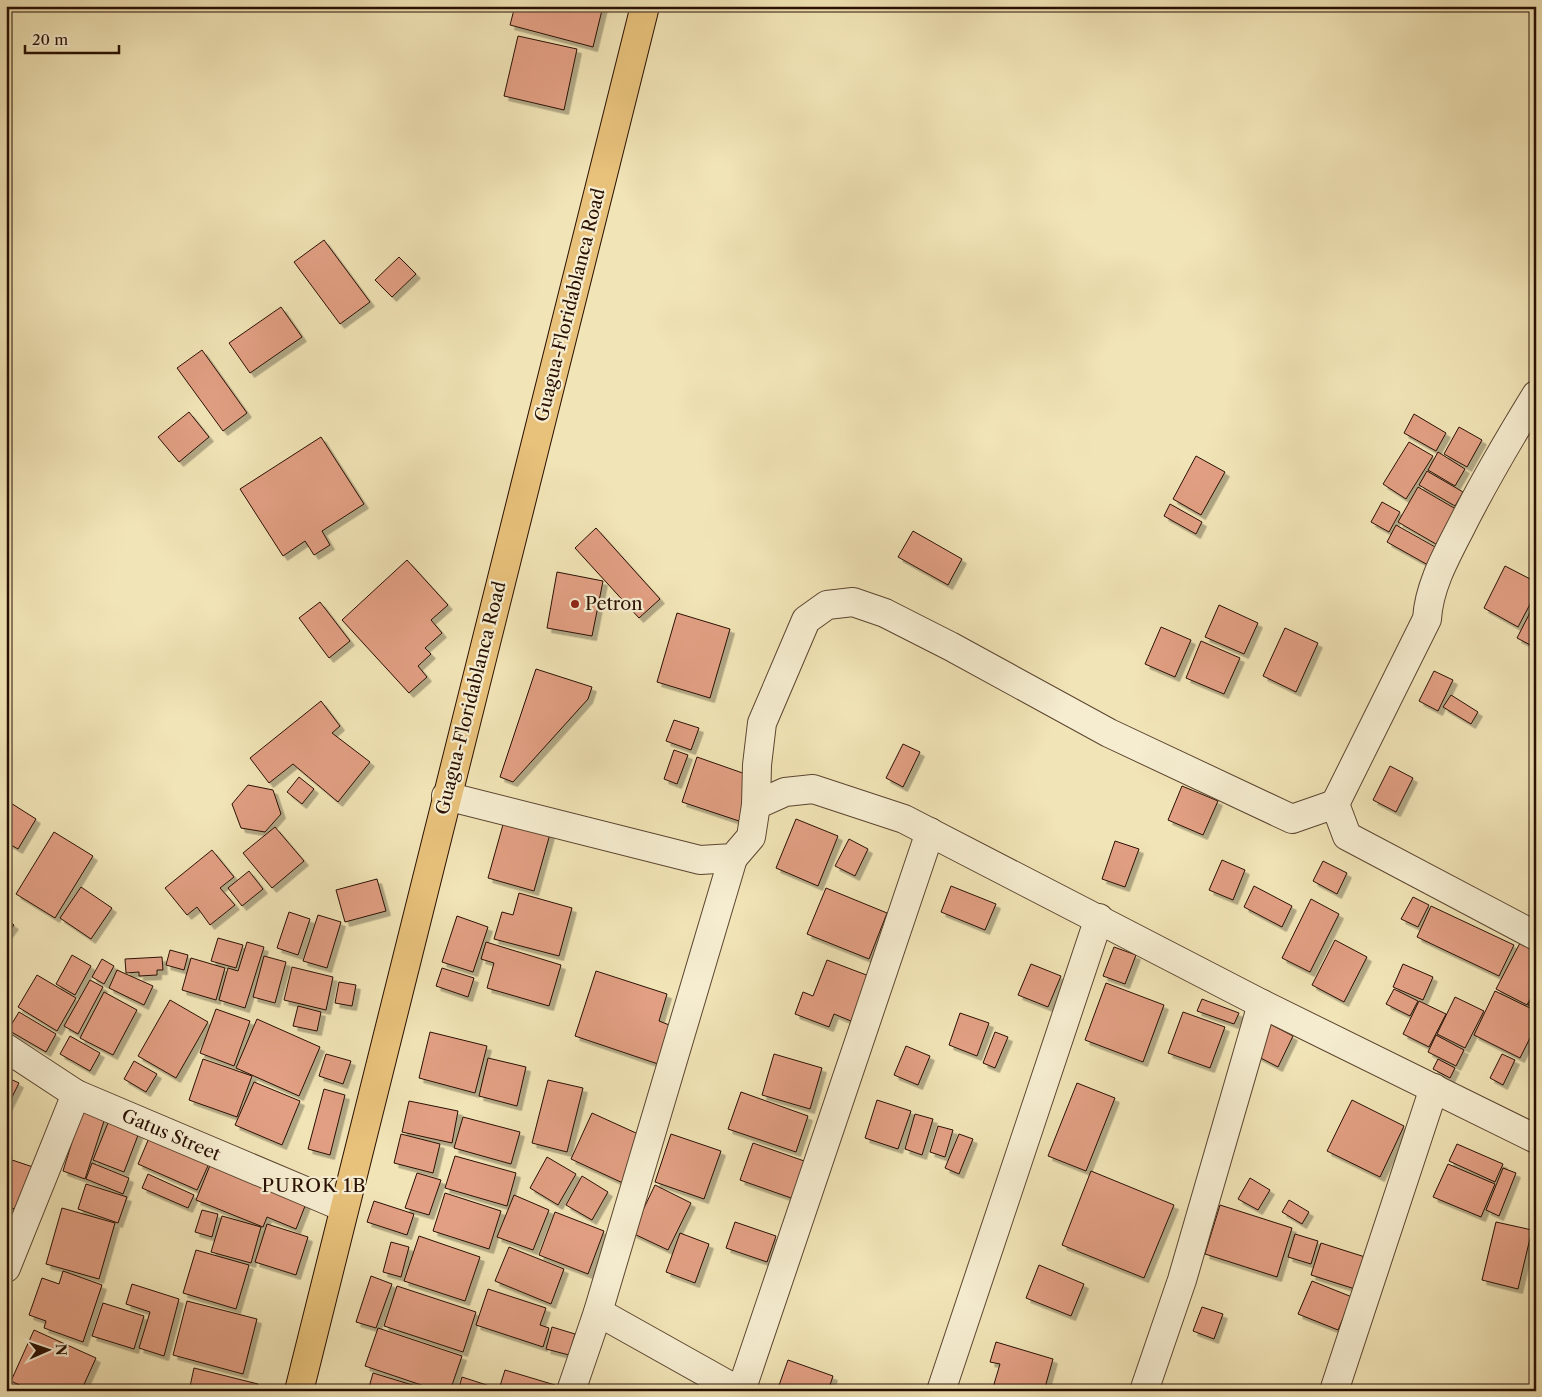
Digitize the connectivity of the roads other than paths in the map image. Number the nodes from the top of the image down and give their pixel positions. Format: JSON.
{"nodes":[{"id":1,"x":645,"y":6,"type":"edge"},
{"id":2,"x":1536,"y":395,"type":"edge"},
{"id":3,"x":446,"y":796,"type":"junction"},
{"id":4,"x":1335,"y":804,"type":"junction"},
{"id":5,"x":756,"y":805,"type":"junction"},
{"id":6,"x":930,"y":832,"type":"junction"},
{"id":7,"x":732,"y":858,"type":"junction"},
{"id":8,"x":1099,"y":918,"type":"junction"},
{"id":9,"x":1536,"y":936,"type":"edge"},
{"id":10,"x":1262,"y":1004,"type":"junction"},
{"id":11,"x":6,"y":1048,"type":"edge"},
{"id":12,"x":1434,"y":1088,"type":"junction"},
{"id":13,"x":76,"y":1094,"type":"junction"},
{"id":14,"x":1536,"y":1139,"type":"edge"},
{"id":15,"x":343,"y":1207,"type":"junction"},
{"id":16,"x":6,"y":1268,"type":"edge"},
{"id":17,"x":598,"y":1312,"type":"junction"},
{"id":18,"x":299,"y":1391,"type":"edge"},
{"id":19,"x":572,"y":1391,"type":"edge"},
{"id":20,"x":740,"y":1391,"type":"edge"},
{"id":21,"x":941,"y":1391,"type":"edge"},
{"id":22,"x":1144,"y":1391,"type":"edge"},
{"id":23,"x":1334,"y":1391,"type":"edge"}],
"edges":[{"from":1,"to":3,"type":"main road","name":"Guagua-Floridablanca Road"},
{"from":2,"to":4,"type":"street"},
{"from":3,"to":7,"type":"street"},
{"from":3,"to":15,"type":"main road","name":"Guagua-Floridablanca Road"},
{"from":4,"to":5,"type":"street"},
{"from":4,"to":9,"type":"street"},
{"from":5,"to":6,"type":"street"},
{"from":5,"to":7,"type":"street"},
{"from":6,"to":8,"type":"street"},
{"from":6,"to":20,"type":"street"},
{"from":7,"to":17,"type":"street"},
{"from":8,"to":10,"type":"street"},
{"from":8,"to":21,"type":"street"},
{"from":10,"to":12,"type":"street"},
{"from":10,"to":22,"type":"street"},
{"from":11,"to":13,"type":"street","name":"Gatus Street"},
{"from":12,"to":14,"type":"street"},
{"from":12,"to":23,"type":"street"},
{"from":13,"to":15,"type":"street","name":"Gatus Street"},
{"from":13,"to":16,"type":"street"},
{"from":15,"to":18,"type":"main road","name":"Guagua-Floridablanca Road"},
{"from":17,"to":19,"type":"street"},
{"from":17,"to":20,"type":"street"}]}
